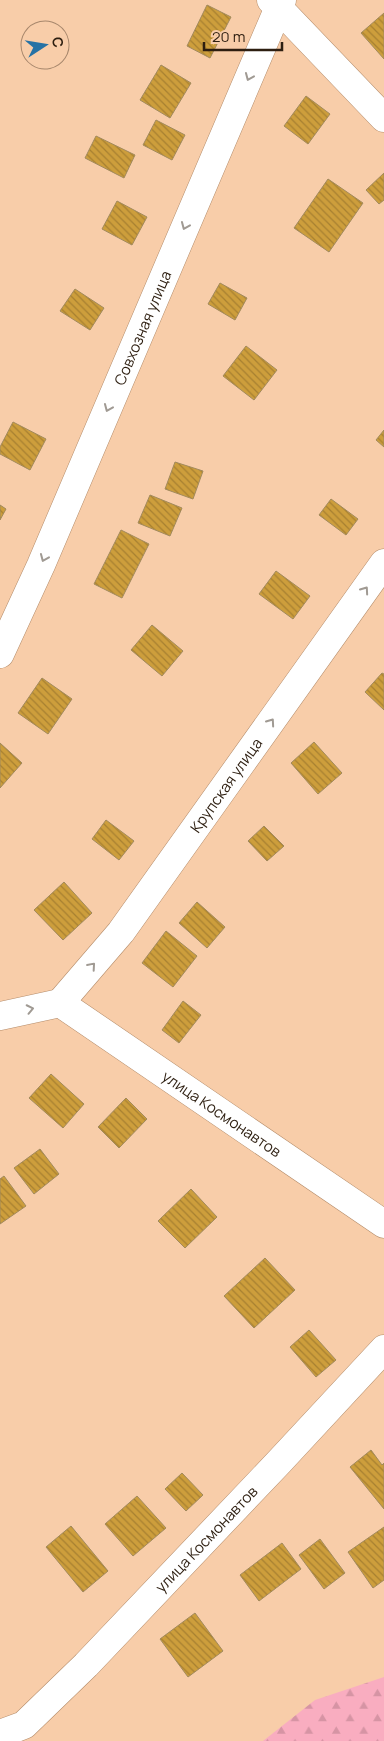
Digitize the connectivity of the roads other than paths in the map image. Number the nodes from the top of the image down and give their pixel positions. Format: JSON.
{"nodes":[{"id":1,"x":277,"y":2,"type":"edge"},
{"id":2,"x":384,"y":118,"type":"edge"},
{"id":3,"x":384,"y":563,"type":"edge"},
{"id":4,"x":0,"y":654,"type":"edge"},
{"id":5,"x":60,"y":1003,"type":"junction"},
{"id":6,"x":0,"y":1016,"type":"edge"},
{"id":7,"x":384,"y":1224,"type":"edge"},
{"id":8,"x":384,"y":1349,"type":"edge"},
{"id":9,"x":12,"y":1730,"type":"edge"}],
"edges":[{"from":1,"to":2,"type":"street"},
{"from":1,"to":4,"type":"street","name":"Совхозная улица","one_way":true},
{"from":5,"to":3,"type":"street","name":"Крупская улица","one_way":true},
{"from":6,"to":5,"type":"street","one_way":true},
{"from":5,"to":7,"type":"street","name":"улица Космонавтов"},
{"from":8,"to":9,"type":"street","name":"улица Космонавтов"}]}
